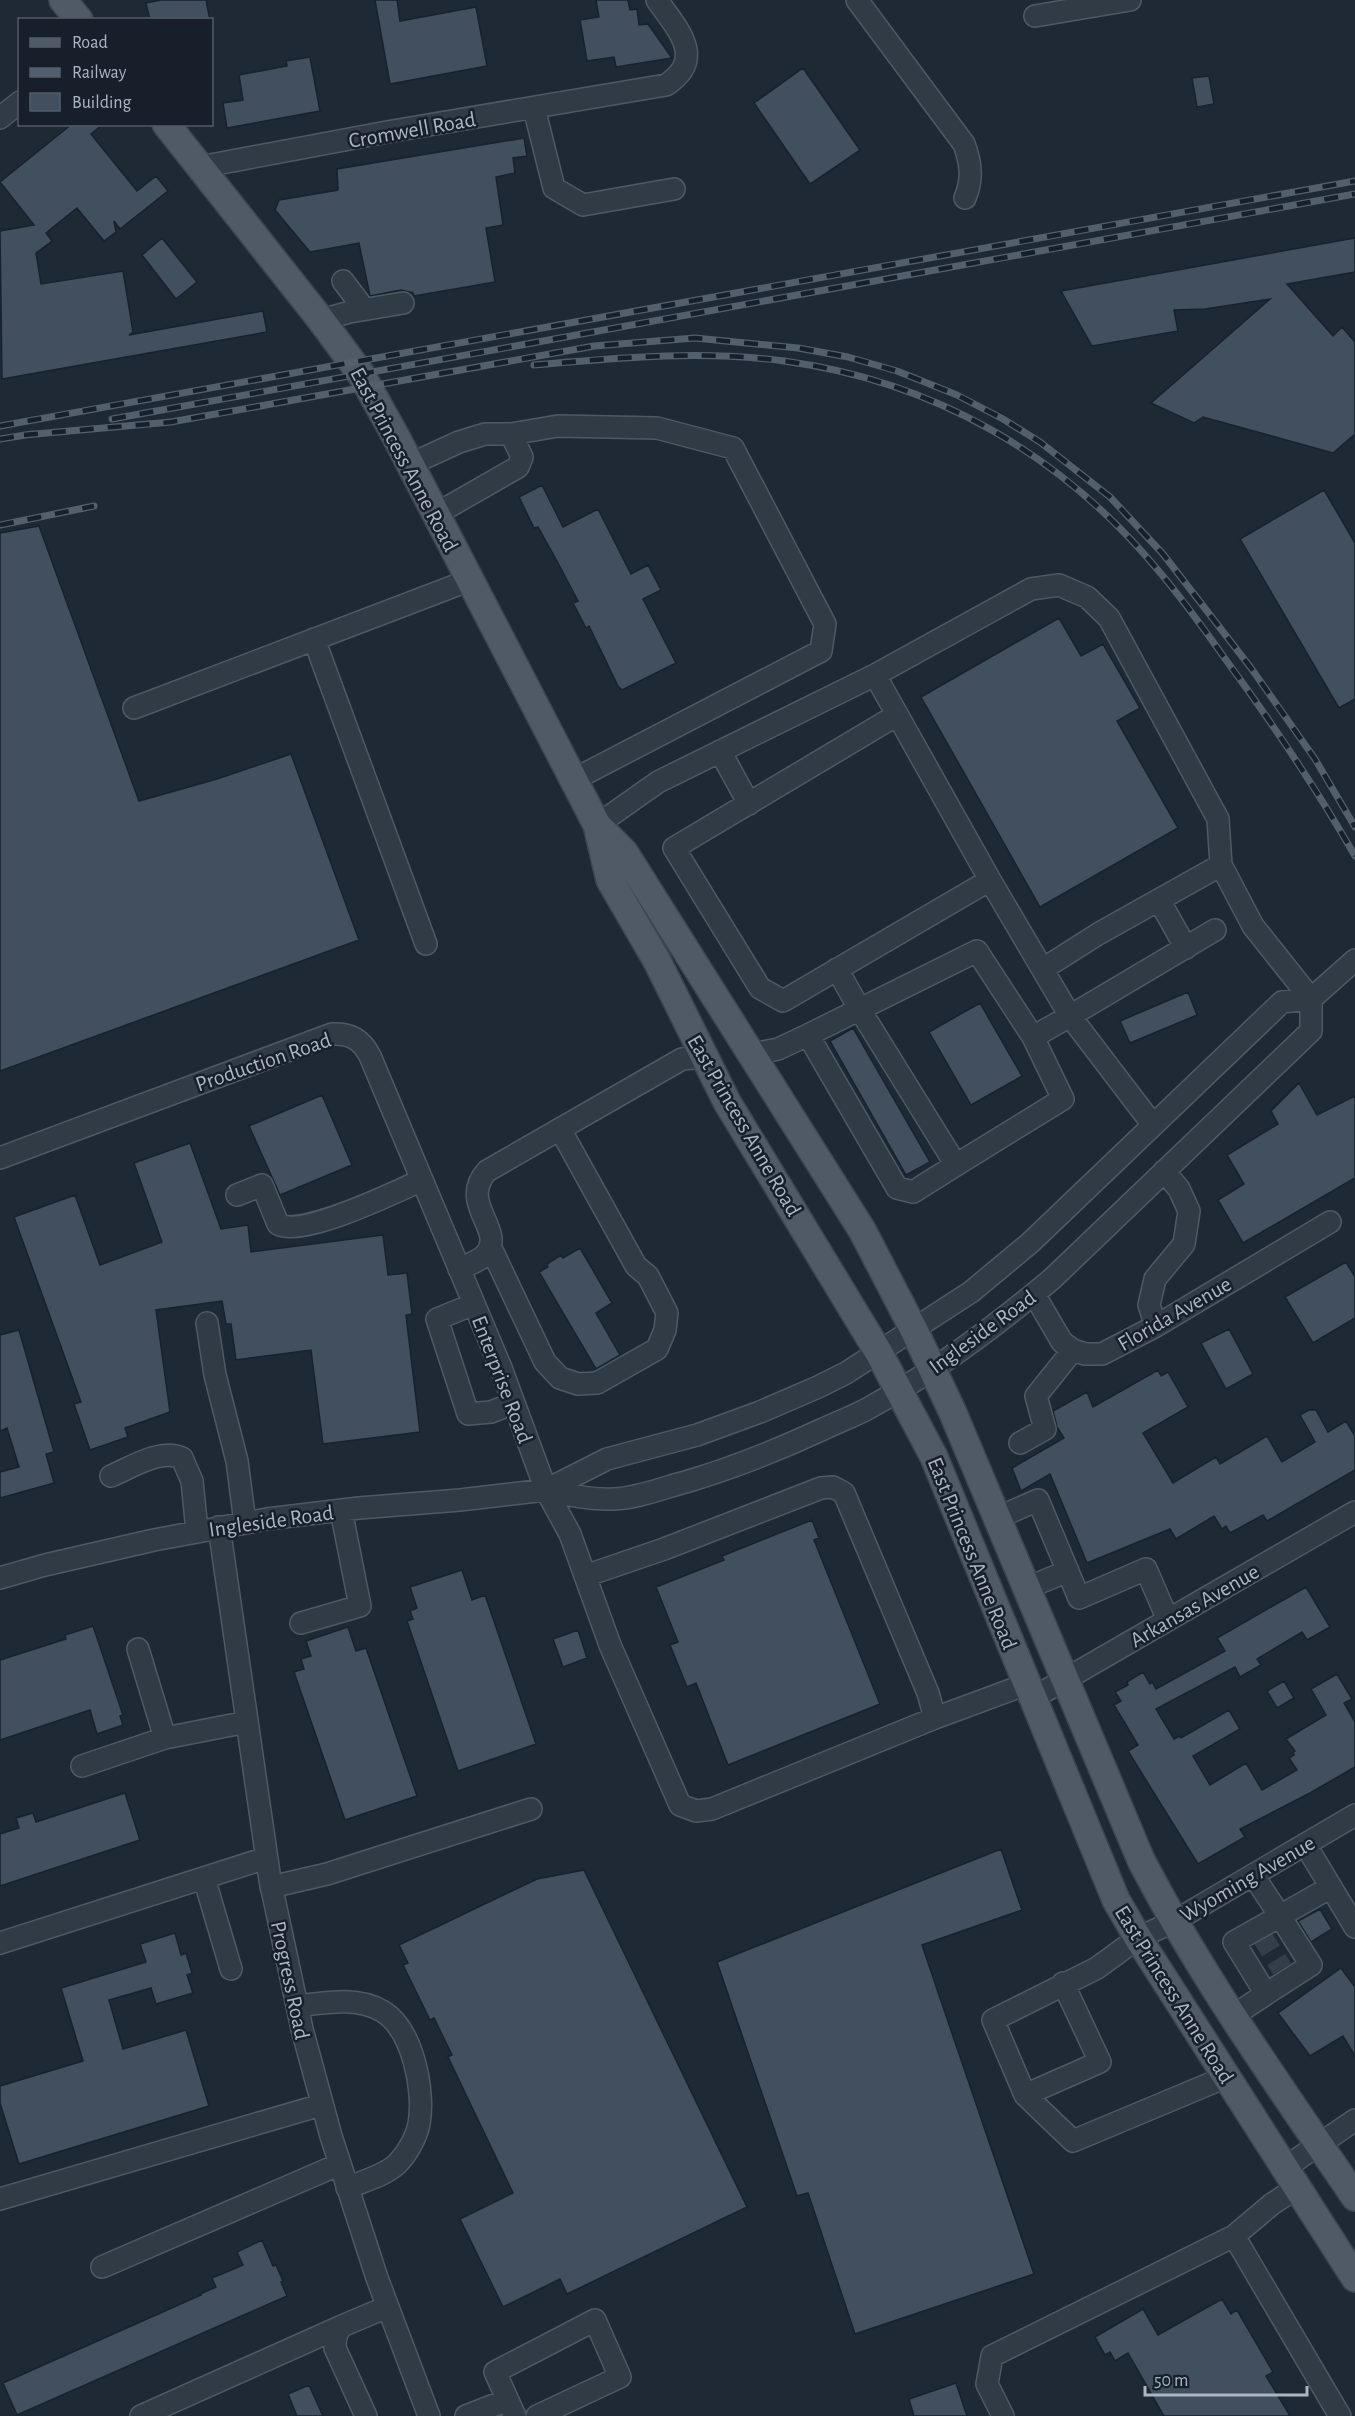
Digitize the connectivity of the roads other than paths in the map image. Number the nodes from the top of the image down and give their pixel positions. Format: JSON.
{"nodes":[{"id":1,"x":63,"y":0,"type":"edge"},
{"id":2,"x":657,"y":0,"type":"edge"},
{"id":3,"x":857,"y":0,"type":"edge"},
{"id":4,"x":1130,"y":0,"type":"edge"},
{"id":5,"x":1035,"y":16,"type":"dead end"},
{"id":6,"x":77,"y":18,"type":"edge"},
{"id":7,"x":18,"y":104,"type":"edge"},
{"id":8,"x":534,"y":108,"type":"junction"},
{"id":9,"x":0,"y":118,"type":"edge"},
{"id":10,"x":167,"y":126,"type":"edge"},
{"id":11,"x":200,"y":167,"type":"junction"},
{"id":12,"x":674,"y":189,"type":"dead end"},
{"id":13,"x":965,"y":198,"type":"dead end"},
{"id":14,"x":343,"y":281,"type":"dead end"},
{"id":15,"x":403,"y":303,"type":"dead end"},
{"id":16,"x":364,"y":309,"type":"junction"},
{"id":17,"x":321,"y":320,"type":"junction"},
{"id":18,"x":511,"y":434,"type":"junction"},
{"id":19,"x":411,"y":464,"type":"junction"},
{"id":20,"x":436,"y":514,"type":"junction"},
{"id":21,"x":470,"y":580,"type":"junction"},
{"id":22,"x":314,"y":639,"type":"junction"},
{"id":23,"x":875,"y":675,"type":"junction"},
{"id":24,"x":134,"y":708,"type":"dead end"},
{"id":25,"x":897,"y":715,"type":"junction"},
{"id":26,"x":720,"y":751,"type":"junction"},
{"id":27,"x":573,"y":780,"type":"junction"},
{"id":28,"x":749,"y":804,"type":"junction"},
{"id":29,"x":597,"y":825,"type":"junction"},
{"id":30,"x":1221,"y":865,"type":"junction"},
{"id":31,"x":990,"y":880,"type":"junction"},
{"id":32,"x":1159,"y":900,"type":"junction"},
{"id":33,"x":1215,"y":930,"type":"dead end"},
{"id":34,"x":426,"y":944,"type":"dead end"},
{"id":35,"x":1186,"y":948,"type":"junction"},
{"id":36,"x":1355,"y":960,"type":"edge"},
{"id":37,"x":837,"y":969,"type":"junction"},
{"id":38,"x":1043,"y":969,"type":"junction"},
{"id":39,"x":1311,"y":999,"type":"junction"},
{"id":40,"x":860,"y":1010,"type":"junction"},
{"id":41,"x":1070,"y":1016,"type":"junction"},
{"id":42,"x":808,"y":1035,"type":"junction"},
{"id":43,"x":1033,"y":1037,"type":"junction"},
{"id":44,"x":753,"y":1054,"type":"junction"},
{"id":45,"x":705,"y":1057,"type":"junction"},
{"id":46,"x":1153,"y":1125,"type":"junction"},
{"id":47,"x":560,"y":1129,"type":"junction"},
{"id":48,"x":0,"y":1158,"type":"edge"},
{"id":49,"x":956,"y":1166,"type":"junction"},
{"id":50,"x":1164,"y":1171,"type":"junction"},
{"id":51,"x":422,"y":1180,"type":"junction"},
{"id":52,"x":237,"y":1195,"type":"dead end"},
{"id":53,"x":1330,"y":1222,"type":"dead end"},
{"id":54,"x":490,"y":1246,"type":"junction"},
{"id":55,"x":459,"y":1269,"type":"junction"},
{"id":56,"x":1034,"y":1294,"type":"junction"},
{"id":57,"x":474,"y":1304,"type":"junction"},
{"id":58,"x":207,"y":1323,"type":"dead end"},
{"id":59,"x":1156,"y":1326,"type":"junction"},
{"id":60,"x":914,"y":1330,"type":"junction"},
{"id":61,"x":1073,"y":1350,"type":"junction"},
{"id":62,"x":879,"y":1353,"type":"junction"},
{"id":63,"x":932,"y":1368,"type":"junction"},
{"id":64,"x":900,"y":1389,"type":"junction"},
{"id":65,"x":514,"y":1403,"type":"junction"},
{"id":66,"x":1020,"y":1443,"type":"dead end"},
{"id":67,"x":111,"y":1476,"type":"dead end"},
{"id":68,"x":546,"y":1490,"type":"junction"},
{"id":69,"x":340,"y":1510,"type":"junction"},
{"id":70,"x":1355,"y":1512,"type":"edge"},
{"id":71,"x":997,"y":1518,"type":"junction"},
{"id":72,"x":245,"y":1523,"type":"junction"},
{"id":73,"x":219,"y":1527,"type":"junction"},
{"id":74,"x":197,"y":1531,"type":"junction"},
{"id":75,"x":1068,"y":1571,"type":"junction"},
{"id":76,"x":585,"y":1576,"type":"junction"},
{"id":77,"x":0,"y":1578,"type":"edge"},
{"id":78,"x":1027,"y":1588,"type":"junction"},
{"id":79,"x":1168,"y":1620,"type":"junction"},
{"id":80,"x":301,"y":1623,"type":"dead end"},
{"id":81,"x":138,"y":1649,"type":"dead end"},
{"id":82,"x":1065,"y":1679,"type":"junction"},
{"id":83,"x":1030,"y":1691,"type":"junction"},
{"id":84,"x":935,"y":1718,"type":"junction"},
{"id":85,"x":247,"y":1722,"type":"junction"},
{"id":86,"x":165,"y":1738,"type":"junction"},
{"id":87,"x":82,"y":1766,"type":"dead end"},
{"id":88,"x":531,"y":1809,"type":"dead end"},
{"id":89,"x":1355,"y":1815,"type":"edge"},
{"id":90,"x":1305,"y":1844,"type":"junction"},
{"id":91,"x":266,"y":1858,"type":"junction"},
{"id":92,"x":1253,"y":1875,"type":"junction"},
{"id":93,"x":204,"y":1878,"type":"junction"},
{"id":94,"x":271,"y":1887,"type":"junction"},
{"id":95,"x":1331,"y":1887,"type":"junction"},
{"id":96,"x":1280,"y":1916,"type":"junction"},
{"id":97,"x":1173,"y":1922,"type":"junction"},
{"id":98,"x":1355,"y":1926,"type":"edge"},
{"id":99,"x":1138,"y":1938,"type":"junction"},
{"id":100,"x":0,"y":1943,"type":"edge"},
{"id":101,"x":231,"y":1969,"type":"dead end"},
{"id":102,"x":1063,"y":1983,"type":"junction"},
{"id":103,"x":1266,"y":1994,"type":"junction"},
{"id":104,"x":297,"y":2006,"type":"junction"},
{"id":105,"x":1233,"y":2016,"type":"junction"},
{"id":106,"x":1226,"y":2077,"type":"junction"},
{"id":107,"x":1025,"y":2095,"type":"junction"},
{"id":108,"x":321,"y":2104,"type":"junction"},
{"id":109,"x":1355,"y":2120,"type":"edge"},
{"id":110,"x":1319,"y":2144,"type":"junction"},
{"id":111,"x":340,"y":2164,"type":"junction"},
{"id":112,"x":1292,"y":2177,"type":"junction"},
{"id":113,"x":347,"y":2188,"type":"junction"},
{"id":114,"x":1355,"y":2197,"type":"edge"},
{"id":115,"x":0,"y":2199,"type":"edge"},
{"id":116,"x":1234,"y":2236,"type":"junction"},
{"id":117,"x":102,"y":2267,"type":"dead end"},
{"id":118,"x":1355,"y":2278,"type":"edge"},
{"id":119,"x":387,"y":2307,"type":"junction"},
{"id":120,"x":342,"y":2326,"type":"junction"},
{"id":121,"x":511,"y":2408,"type":"edge"},
{"id":122,"x":141,"y":2416,"type":"edge"},
{"id":123,"x":366,"y":2416,"type":"edge"},
{"id":124,"x":429,"y":2416,"type":"edge"},
{"id":125,"x":466,"y":2416,"type":"edge"},
{"id":126,"x":537,"y":2416,"type":"edge"},
{"id":127,"x":1004,"y":2416,"type":"edge"},
{"id":128,"x":1340,"y":2416,"type":"edge"}],
"edges":[{"from":1,"to":6,"type":"main road"},
{"from":2,"to":8,"type":"street","name":"Cromwell Road"},
{"from":3,"to":13,"type":"street"},
{"from":4,"to":5,"type":"street"},
{"from":7,"to":9,"type":"street"},
{"from":8,"to":11,"type":"street","name":"Cromwell Road"},
{"from":8,"to":12,"type":"street"},
{"from":10,"to":11,"type":"main road","name":"East Princess Anne Road"},
{"from":11,"to":17,"type":"main road","name":"East Princess Anne Road"},
{"from":14,"to":16,"type":"street"},
{"from":15,"to":16,"type":"street"},
{"from":16,"to":17,"type":"street"},
{"from":17,"to":19,"type":"main road","name":"East Princess Anne Road"},
{"from":18,"to":19,"type":"street"},
{"from":18,"to":20,"type":"street"},
{"from":18,"to":27,"type":"street"},
{"from":19,"to":20,"type":"main road","name":"East Princess Anne Road"},
{"from":20,"to":21,"type":"main road","name":"East Princess Anne Road"},
{"from":21,"to":22,"type":"street"},
{"from":21,"to":27,"type":"main road","name":"East Princess Anne Road"},
{"from":22,"to":24,"type":"street"},
{"from":22,"to":34,"type":"street"},
{"from":23,"to":25,"type":"street"},
{"from":23,"to":26,"type":"street"},
{"from":23,"to":30,"type":"street"},
{"from":25,"to":28,"type":"street"},
{"from":25,"to":31,"type":"street"},
{"from":26,"to":28,"type":"street"},
{"from":26,"to":29,"type":"street"},
{"from":27,"to":29,"type":"main road","name":"East Princess Anne Road"},
{"from":28,"to":37,"type":"street"},
{"from":29,"to":44,"type":"main road","name":"East Princess Anne Road"},
{"from":29,"to":45,"type":"main road","name":"East Princess Anne Road"},
{"from":30,"to":32,"type":"street"},
{"from":30,"to":39,"type":"street"},
{"from":31,"to":37,"type":"street"},
{"from":31,"to":38,"type":"street"},
{"from":32,"to":35,"type":"street"},
{"from":32,"to":38,"type":"street"},
{"from":33,"to":35,"type":"street"},
{"from":35,"to":41,"type":"street"},
{"from":36,"to":39,"type":"street"},
{"from":37,"to":40,"type":"street"},
{"from":38,"to":41,"type":"street"},
{"from":39,"to":46,"type":"street","name":"Ingleside Road"},
{"from":39,"to":50,"type":"street","name":"Ingleside Road"},
{"from":40,"to":42,"type":"street"},
{"from":40,"to":43,"type":"street"},
{"from":40,"to":49,"type":"street"},
{"from":41,"to":43,"type":"street"},
{"from":41,"to":46,"type":"street"},
{"from":42,"to":44,"type":"street"},
{"from":42,"to":49,"type":"street"},
{"from":43,"to":49,"type":"street"},
{"from":44,"to":60,"type":"main road","name":"East Princess Anne Road"},
{"from":45,"to":47,"type":"street"},
{"from":45,"to":62,"type":"main road","name":"East Princess Anne Road"},
{"from":46,"to":60,"type":"street","name":"Ingleside Road"},
{"from":47,"to":54,"type":"street"},
{"from":47,"to":54,"type":"street"},
{"from":48,"to":51,"type":"street","name":"Production Road"},
{"from":50,"to":56,"type":"street","name":"Ingleside Road"},
{"from":50,"to":59,"type":"street"},
{"from":51,"to":52,"type":"street"},
{"from":51,"to":55,"type":"street","name":"Production Road"},
{"from":53,"to":59,"type":"street","name":"Florida Avenue"},
{"from":54,"to":55,"type":"street"},
{"from":55,"to":57,"type":"street","name":"Enterprise Road"},
{"from":56,"to":61,"type":"street"},
{"from":56,"to":63,"type":"street","name":"Ingleside Road"},
{"from":57,"to":65,"type":"street","name":"Enterprise Road"},
{"from":57,"to":65,"type":"street"},
{"from":58,"to":72,"type":"street"},
{"from":59,"to":61,"type":"street","name":"Florida Avenue"},
{"from":60,"to":62,"type":"street","name":"Ingleside Road"},
{"from":60,"to":63,"type":"main road","name":"East Princess Anne Road"},
{"from":61,"to":66,"type":"street"},
{"from":62,"to":64,"type":"main road","name":"East Princess Anne Road"},
{"from":62,"to":68,"type":"street","name":"Ingleside Road"},
{"from":63,"to":64,"type":"street","name":"Ingleside Road"},
{"from":63,"to":71,"type":"main road","name":"East Princess Anne Road"},
{"from":64,"to":68,"type":"street","name":"Ingleside Road"},
{"from":64,"to":83,"type":"main road","name":"East Princess Anne Road"},
{"from":65,"to":68,"type":"street","name":"Enterprise Road"},
{"from":67,"to":74,"type":"street"},
{"from":68,"to":69,"type":"street","name":"Ingleside Road"},
{"from":68,"to":76,"type":"street","name":"Enterprise Road"},
{"from":69,"to":72,"type":"street","name":"Ingleside Road"},
{"from":69,"to":80,"type":"street"},
{"from":70,"to":79,"type":"street","name":"Arkansas Avenue"},
{"from":71,"to":75,"type":"street"},
{"from":71,"to":78,"type":"main road","name":"East Princess Anne Road"},
{"from":72,"to":73,"type":"street","name":"Ingleside Road"},
{"from":73,"to":74,"type":"street","name":"Ingleside Road"},
{"from":73,"to":85,"type":"street","name":"Progress Road"},
{"from":74,"to":77,"type":"street","name":"Ingleside Road"},
{"from":75,"to":78,"type":"street"},
{"from":75,"to":79,"type":"street"},
{"from":76,"to":84,"type":"street"},
{"from":76,"to":84,"type":"street","name":"Enterprise Road"},
{"from":78,"to":82,"type":"main road","name":"East Princess Anne Road"},
{"from":79,"to":82,"type":"street","name":"Arkansas Avenue"},
{"from":81,"to":86,"type":"street"},
{"from":82,"to":83,"type":"street","name":"Arkansas Avenue"},
{"from":82,"to":97,"type":"main road","name":"East Princess Anne Road"},
{"from":83,"to":84,"type":"street","name":"Arkansas Avenue"},
{"from":83,"to":99,"type":"main road","name":"East Princess Anne Road"},
{"from":85,"to":86,"type":"street"},
{"from":85,"to":91,"type":"street","name":"Progress Road"},
{"from":86,"to":87,"type":"street"},
{"from":88,"to":94,"type":"street"},
{"from":89,"to":90,"type":"street","name":"Wyoming Avenue"},
{"from":90,"to":92,"type":"street","name":"Wyoming Avenue"},
{"from":90,"to":95,"type":"street"},
{"from":91,"to":93,"type":"street"},
{"from":91,"to":94,"type":"street","name":"Progress Road"},
{"from":92,"to":96,"type":"street"},
{"from":92,"to":97,"type":"street","name":"Wyoming Avenue"},
{"from":93,"to":100,"type":"street"},
{"from":93,"to":101,"type":"street"},
{"from":94,"to":104,"type":"street","name":"Progress Road"},
{"from":95,"to":96,"type":"street"},
{"from":95,"to":98,"type":"street"},
{"from":96,"to":103,"type":"street"},
{"from":96,"to":103,"type":"street"},
{"from":97,"to":99,"type":"street","name":"Wyoming Avenue"},
{"from":97,"to":105,"type":"main road","name":"East Princess Anne Road"},
{"from":99,"to":102,"type":"street","name":"Wyoming Avenue"},
{"from":99,"to":106,"type":"main road","name":"East Princess Anne Road"},
{"from":102,"to":107,"type":"street","name":"Wyoming Avenue"},
{"from":102,"to":107,"type":"street"},
{"from":103,"to":105,"type":"street"},
{"from":104,"to":108,"type":"street","name":"Progress Road"},
{"from":104,"to":113,"type":"street"},
{"from":105,"to":110,"type":"main road","name":"East Princess Anne Road"},
{"from":106,"to":107,"type":"street"},
{"from":106,"to":112,"type":"main road","name":"East Princess Anne Road"},
{"from":108,"to":111,"type":"street","name":"Progress Road"},
{"from":108,"to":115,"type":"street"},
{"from":109,"to":110,"type":"street"},
{"from":110,"to":112,"type":"street"},
{"from":110,"to":114,"type":"main road","name":"East Princess Anne Road"},
{"from":111,"to":113,"type":"street","name":"Progress Road"},
{"from":111,"to":117,"type":"street"},
{"from":112,"to":116,"type":"street"},
{"from":112,"to":118,"type":"main road","name":"East Princess Anne Road"},
{"from":113,"to":119,"type":"street","name":"Progress Road"},
{"from":116,"to":127,"type":"street"},
{"from":116,"to":128,"type":"street"},
{"from":119,"to":120,"type":"street"},
{"from":119,"to":124,"type":"street","name":"Progress Road"},
{"from":120,"to":122,"type":"street"},
{"from":120,"to":123,"type":"street"},
{"from":121,"to":125,"type":"street"},
{"from":121,"to":126,"type":"street"}]}
